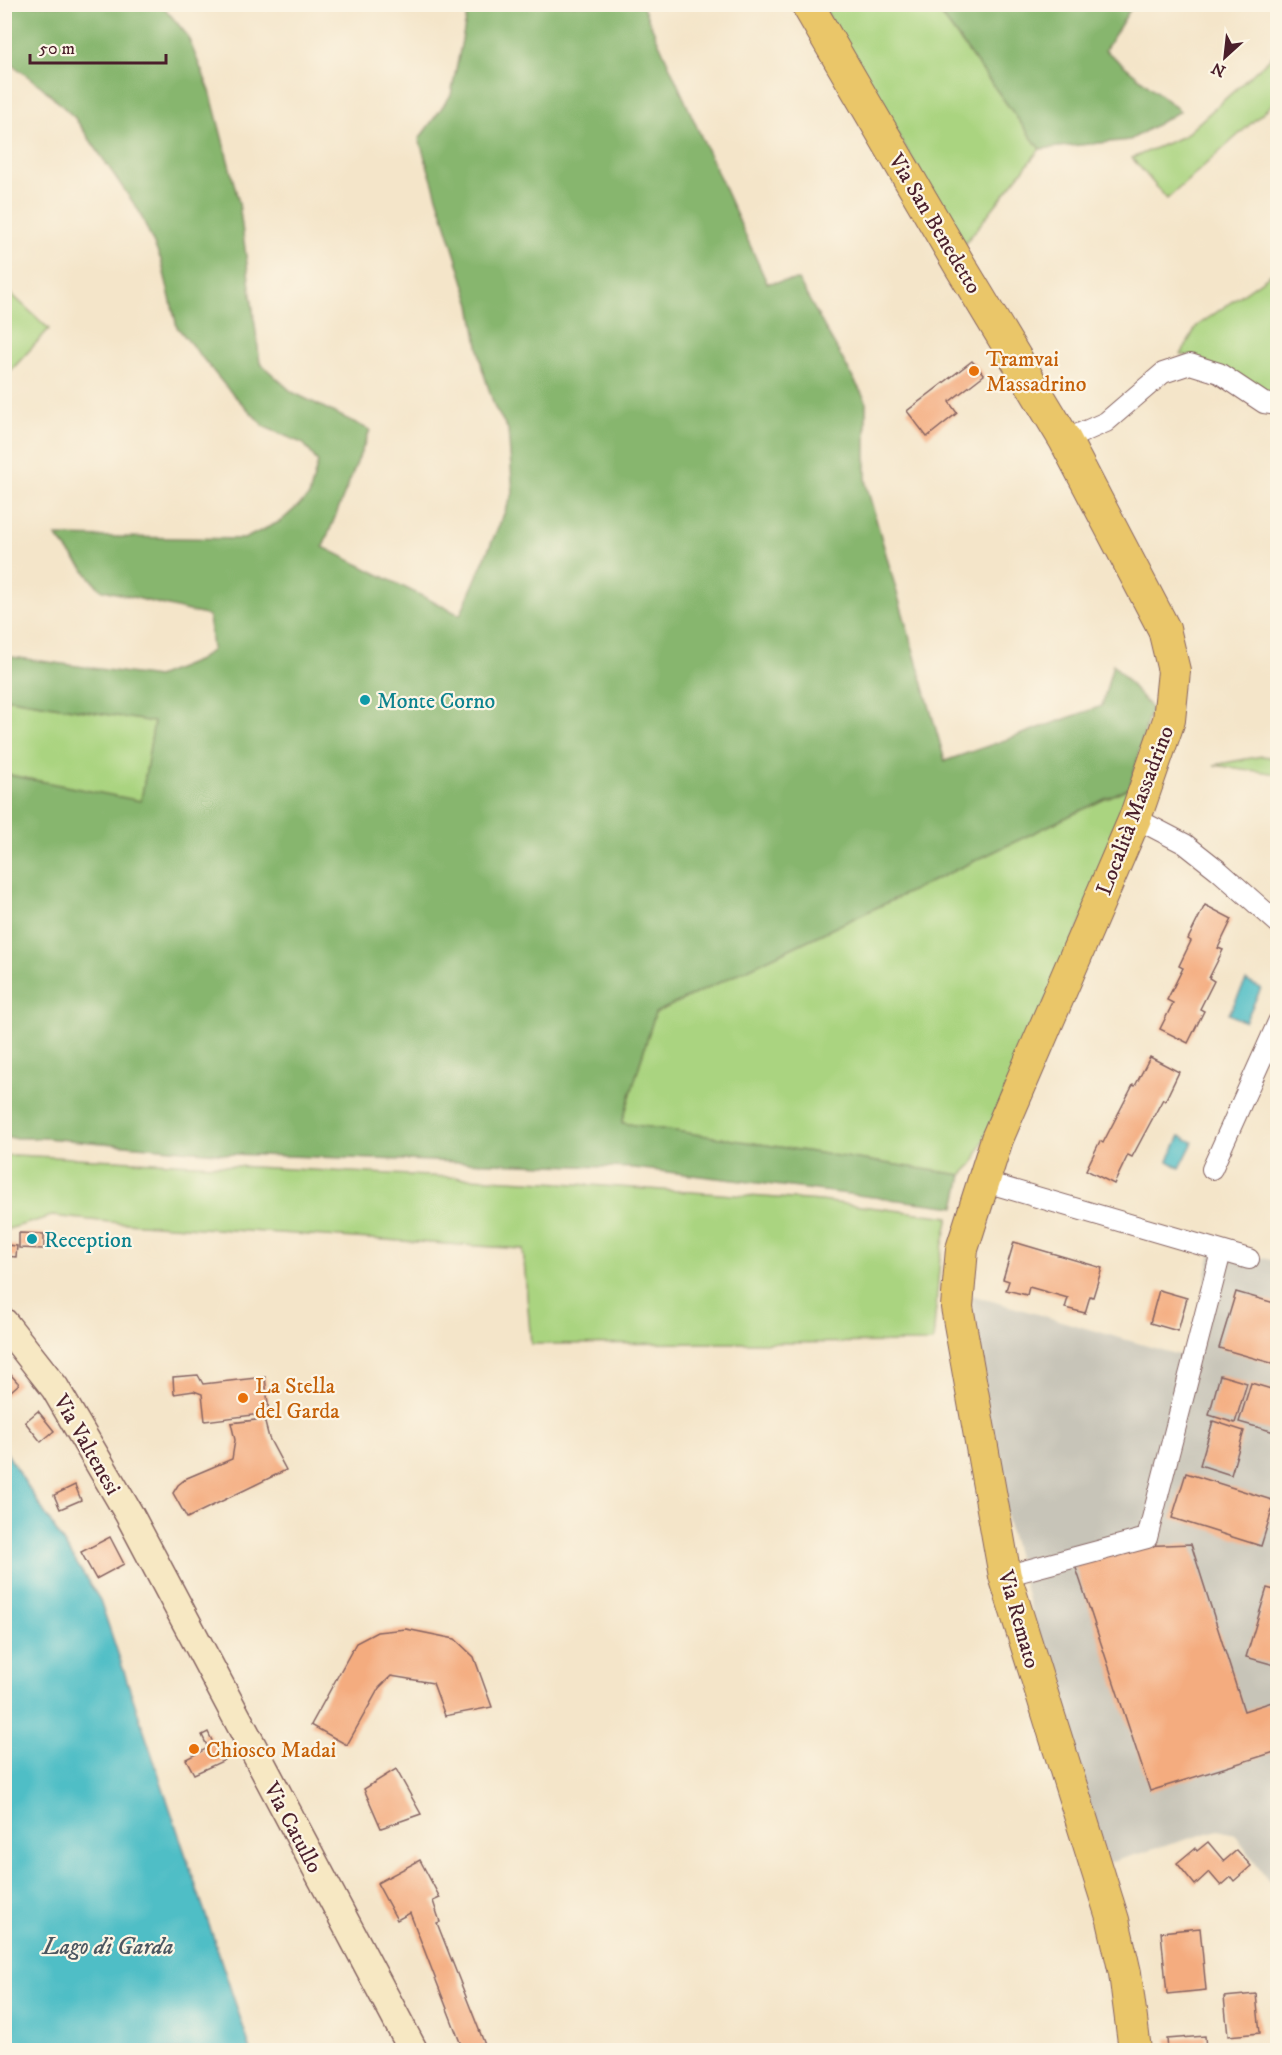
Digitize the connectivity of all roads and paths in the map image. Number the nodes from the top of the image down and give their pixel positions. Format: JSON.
{"nodes":[{"id":1,"x":807,"y":4,"type":"edge"},
{"id":2,"x":1278,"y":405,"type":"edge"},
{"id":3,"x":1069,"y":438,"type":"junction"},
{"id":4,"x":1136,"y":818,"type":"junction"},
{"id":5,"x":1278,"y":923,"type":"edge"},
{"id":6,"x":1278,"y":1022,"type":"edge"},
{"id":7,"x":1212,"y":1169,"type":"dead end"},
{"id":8,"x":982,"y":1181,"type":"junction"},
{"id":9,"x":1221,"y":1251,"type":"junction"},
{"id":10,"x":1249,"y":1259,"type":"dead end"},
{"id":11,"x":4,"y":1323,"type":"edge"},
{"id":12,"x":159,"y":1571,"type":"joint"},
{"id":13,"x":1005,"y":1576,"type":"junction"},
{"id":14,"x":412,"y":2050,"type":"edge"},
{"id":15,"x":1135,"y":2050,"type":"edge"}],
"edges":[{"from":1,"to":3,"type":"main road","name":"Via San Benedetto"},
{"from":2,"to":3,"type":"street"},
{"from":3,"to":4,"type":"main road","name":"Località Massadrino"},
{"from":4,"to":5,"type":"street"},
{"from":4,"to":8,"type":"main road","name":"Località Massadrino"},
{"from":6,"to":7,"type":"street"},
{"from":8,"to":9,"type":"street"},
{"from":8,"to":13,"type":"main road","name":"Via Remato"},
{"from":9,"to":10,"type":"street"},
{"from":9,"to":13,"type":"street"},
{"from":11,"to":12,"type":"street","name":"Via Valtenesi"},
{"from":12,"to":14,"type":"street","name":"Via Catullo"},
{"from":13,"to":15,"type":"main road","name":"Via Remato"}]}
